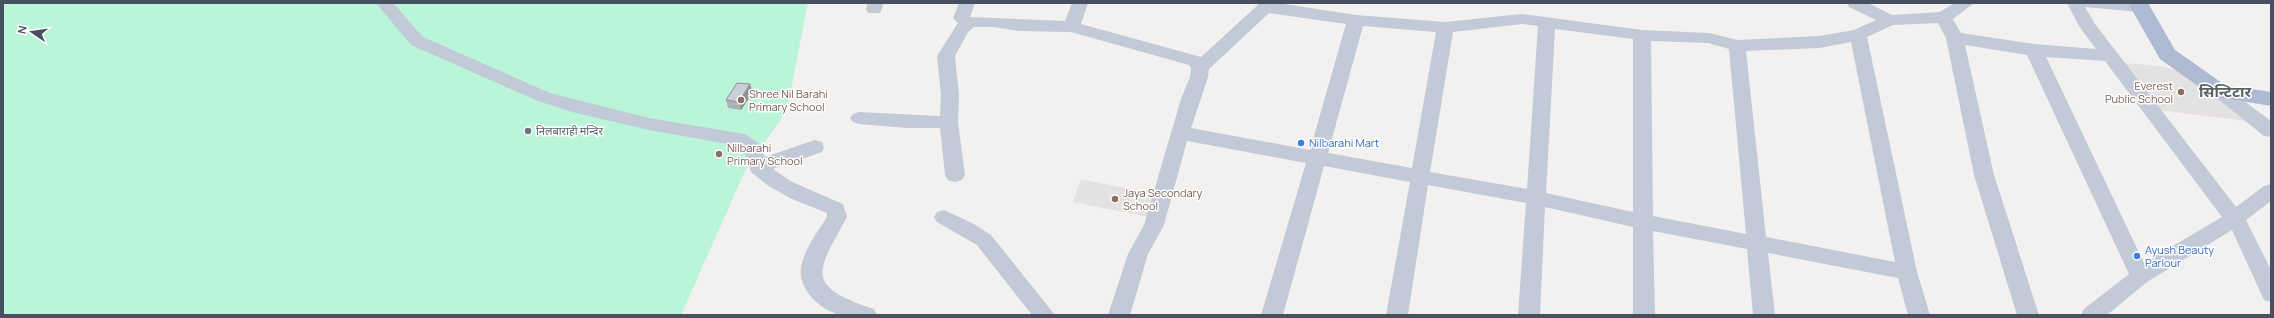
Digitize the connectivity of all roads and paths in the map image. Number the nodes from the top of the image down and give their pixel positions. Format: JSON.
{"nodes":[{"id":1,"x":384,"y":3,"type":"edge"},
{"id":2,"x":1080,"y":3,"type":"edge"},
{"id":3,"x":1855,"y":3,"type":"edge"},
{"id":4,"x":1966,"y":3,"type":"edge"},
{"id":5,"x":2075,"y":3,"type":"edge"},
{"id":6,"x":2090,"y":3,"type":"edge"},
{"id":7,"x":1267,"y":5,"type":"edge"},
{"id":8,"x":2139,"y":5,"type":"edge"},
{"id":9,"x":1944,"y":17,"type":"junction"},
{"id":10,"x":1356,"y":20,"type":"junction"},
{"id":11,"x":1890,"y":20,"type":"junction"},
{"id":12,"x":1547,"y":22,"type":"junction"},
{"id":13,"x":1071,"y":27,"type":"junction"},
{"id":14,"x":1445,"y":27,"type":"junction"},
{"id":15,"x":1642,"y":35,"type":"junction"},
{"id":16,"x":1858,"y":35,"type":"junction"},
{"id":17,"x":1954,"y":38,"type":"junction"},
{"id":18,"x":1737,"y":46,"type":"junction"},
{"id":19,"x":2034,"y":50,"type":"junction"},
{"id":20,"x":2110,"y":56,"type":"junction"},
{"id":21,"x":1200,"y":67,"type":"junction"},
{"id":22,"x":2219,"y":91,"type":"junction"},
{"id":23,"x":2271,"y":99,"type":"edge"},
{"id":24,"x":859,"y":118,"type":"dead end"},
{"id":25,"x":949,"y":122,"type":"junction"},
{"id":26,"x":2271,"y":131,"type":"edge"},
{"id":27,"x":1181,"y":134,"type":"junction"},
{"id":28,"x":814,"y":147,"type":"dead end"},
{"id":29,"x":1318,"y":159,"type":"junction"},
{"id":30,"x":758,"y":167,"type":"junction"},
{"id":31,"x":955,"y":175,"type":"dead end"},
{"id":32,"x":1420,"y":178,"type":"junction"},
{"id":33,"x":2271,"y":191,"type":"edge"},
{"id":34,"x":1536,"y":198,"type":"junction"},
{"id":35,"x":944,"y":217,"type":"dead end"},
{"id":36,"x":2235,"y":218,"type":"junction"},
{"id":37,"x":1645,"y":222,"type":"junction"},
{"id":38,"x":1758,"y":242,"type":"junction"},
{"id":39,"x":1907,"y":272,"type":"junction"},
{"id":40,"x":2140,"y":276,"type":"junction"},
{"id":41,"x":2271,"y":294,"type":"edge"},
{"id":42,"x":866,"y":315,"type":"edge"},
{"id":43,"x":1044,"y":315,"type":"edge"},
{"id":44,"x":1119,"y":315,"type":"edge"},
{"id":45,"x":1272,"y":315,"type":"edge"},
{"id":46,"x":1398,"y":315,"type":"edge"},
{"id":47,"x":1529,"y":315,"type":"edge"},
{"id":48,"x":1644,"y":315,"type":"edge"},
{"id":49,"x":1764,"y":315,"type":"edge"},
{"id":50,"x":1919,"y":315,"type":"edge"},
{"id":51,"x":2028,"y":315,"type":"edge"},
{"id":52,"x":2092,"y":315,"type":"edge"}],
"edges":[{"from":1,"to":30,"type":"street"},
{"from":2,"to":13,"type":"street"},
{"from":3,"to":11,"type":"street"},
{"from":4,"to":9,"type":"street"},
{"from":5,"to":20,"type":"street"},
{"from":6,"to":8,"type":"street"},
{"from":7,"to":10,"type":"street"},
{"from":7,"to":21,"type":"street"},
{"from":8,"to":22,"type":"main road"},
{"from":9,"to":11,"type":"street"},
{"from":9,"to":17,"type":"street"},
{"from":10,"to":14,"type":"street"},
{"from":10,"to":29,"type":"street"},
{"from":11,"to":16,"type":"street"},
{"from":12,"to":14,"type":"street"},
{"from":12,"to":15,"type":"street"},
{"from":12,"to":34,"type":"street"},
{"from":13,"to":21,"type":"street"},
{"from":13,"to":25,"type":"street"},
{"from":14,"to":32,"type":"street"},
{"from":15,"to":18,"type":"street"},
{"from":15,"to":37,"type":"street"},
{"from":16,"to":18,"type":"street"},
{"from":16,"to":39,"type":"street"},
{"from":17,"to":19,"type":"street"},
{"from":17,"to":51,"type":"street"},
{"from":18,"to":38,"type":"street"},
{"from":19,"to":20,"type":"street"},
{"from":19,"to":40,"type":"street"},
{"from":20,"to":36,"type":"street"},
{"from":21,"to":27,"type":"street"},
{"from":22,"to":23,"type":"main road"},
{"from":22,"to":26,"type":"street"},
{"from":24,"to":25,"type":"street"},
{"from":25,"to":31,"type":"street"},
{"from":27,"to":29,"type":"street"},
{"from":27,"to":44,"type":"street"},
{"from":28,"to":30,"type":"street"},
{"from":29,"to":32,"type":"street"},
{"from":29,"to":45,"type":"street"},
{"from":30,"to":42,"type":"street"},
{"from":32,"to":34,"type":"street"},
{"from":32,"to":46,"type":"street"},
{"from":33,"to":36,"type":"street"},
{"from":34,"to":37,"type":"street"},
{"from":34,"to":47,"type":"street"},
{"from":35,"to":43,"type":"street"},
{"from":36,"to":40,"type":"street"},
{"from":36,"to":41,"type":"street"},
{"from":37,"to":38,"type":"street"},
{"from":37,"to":48,"type":"street"},
{"from":38,"to":39,"type":"street"},
{"from":38,"to":49,"type":"street"},
{"from":39,"to":50,"type":"street"},
{"from":40,"to":52,"type":"street"}]}
